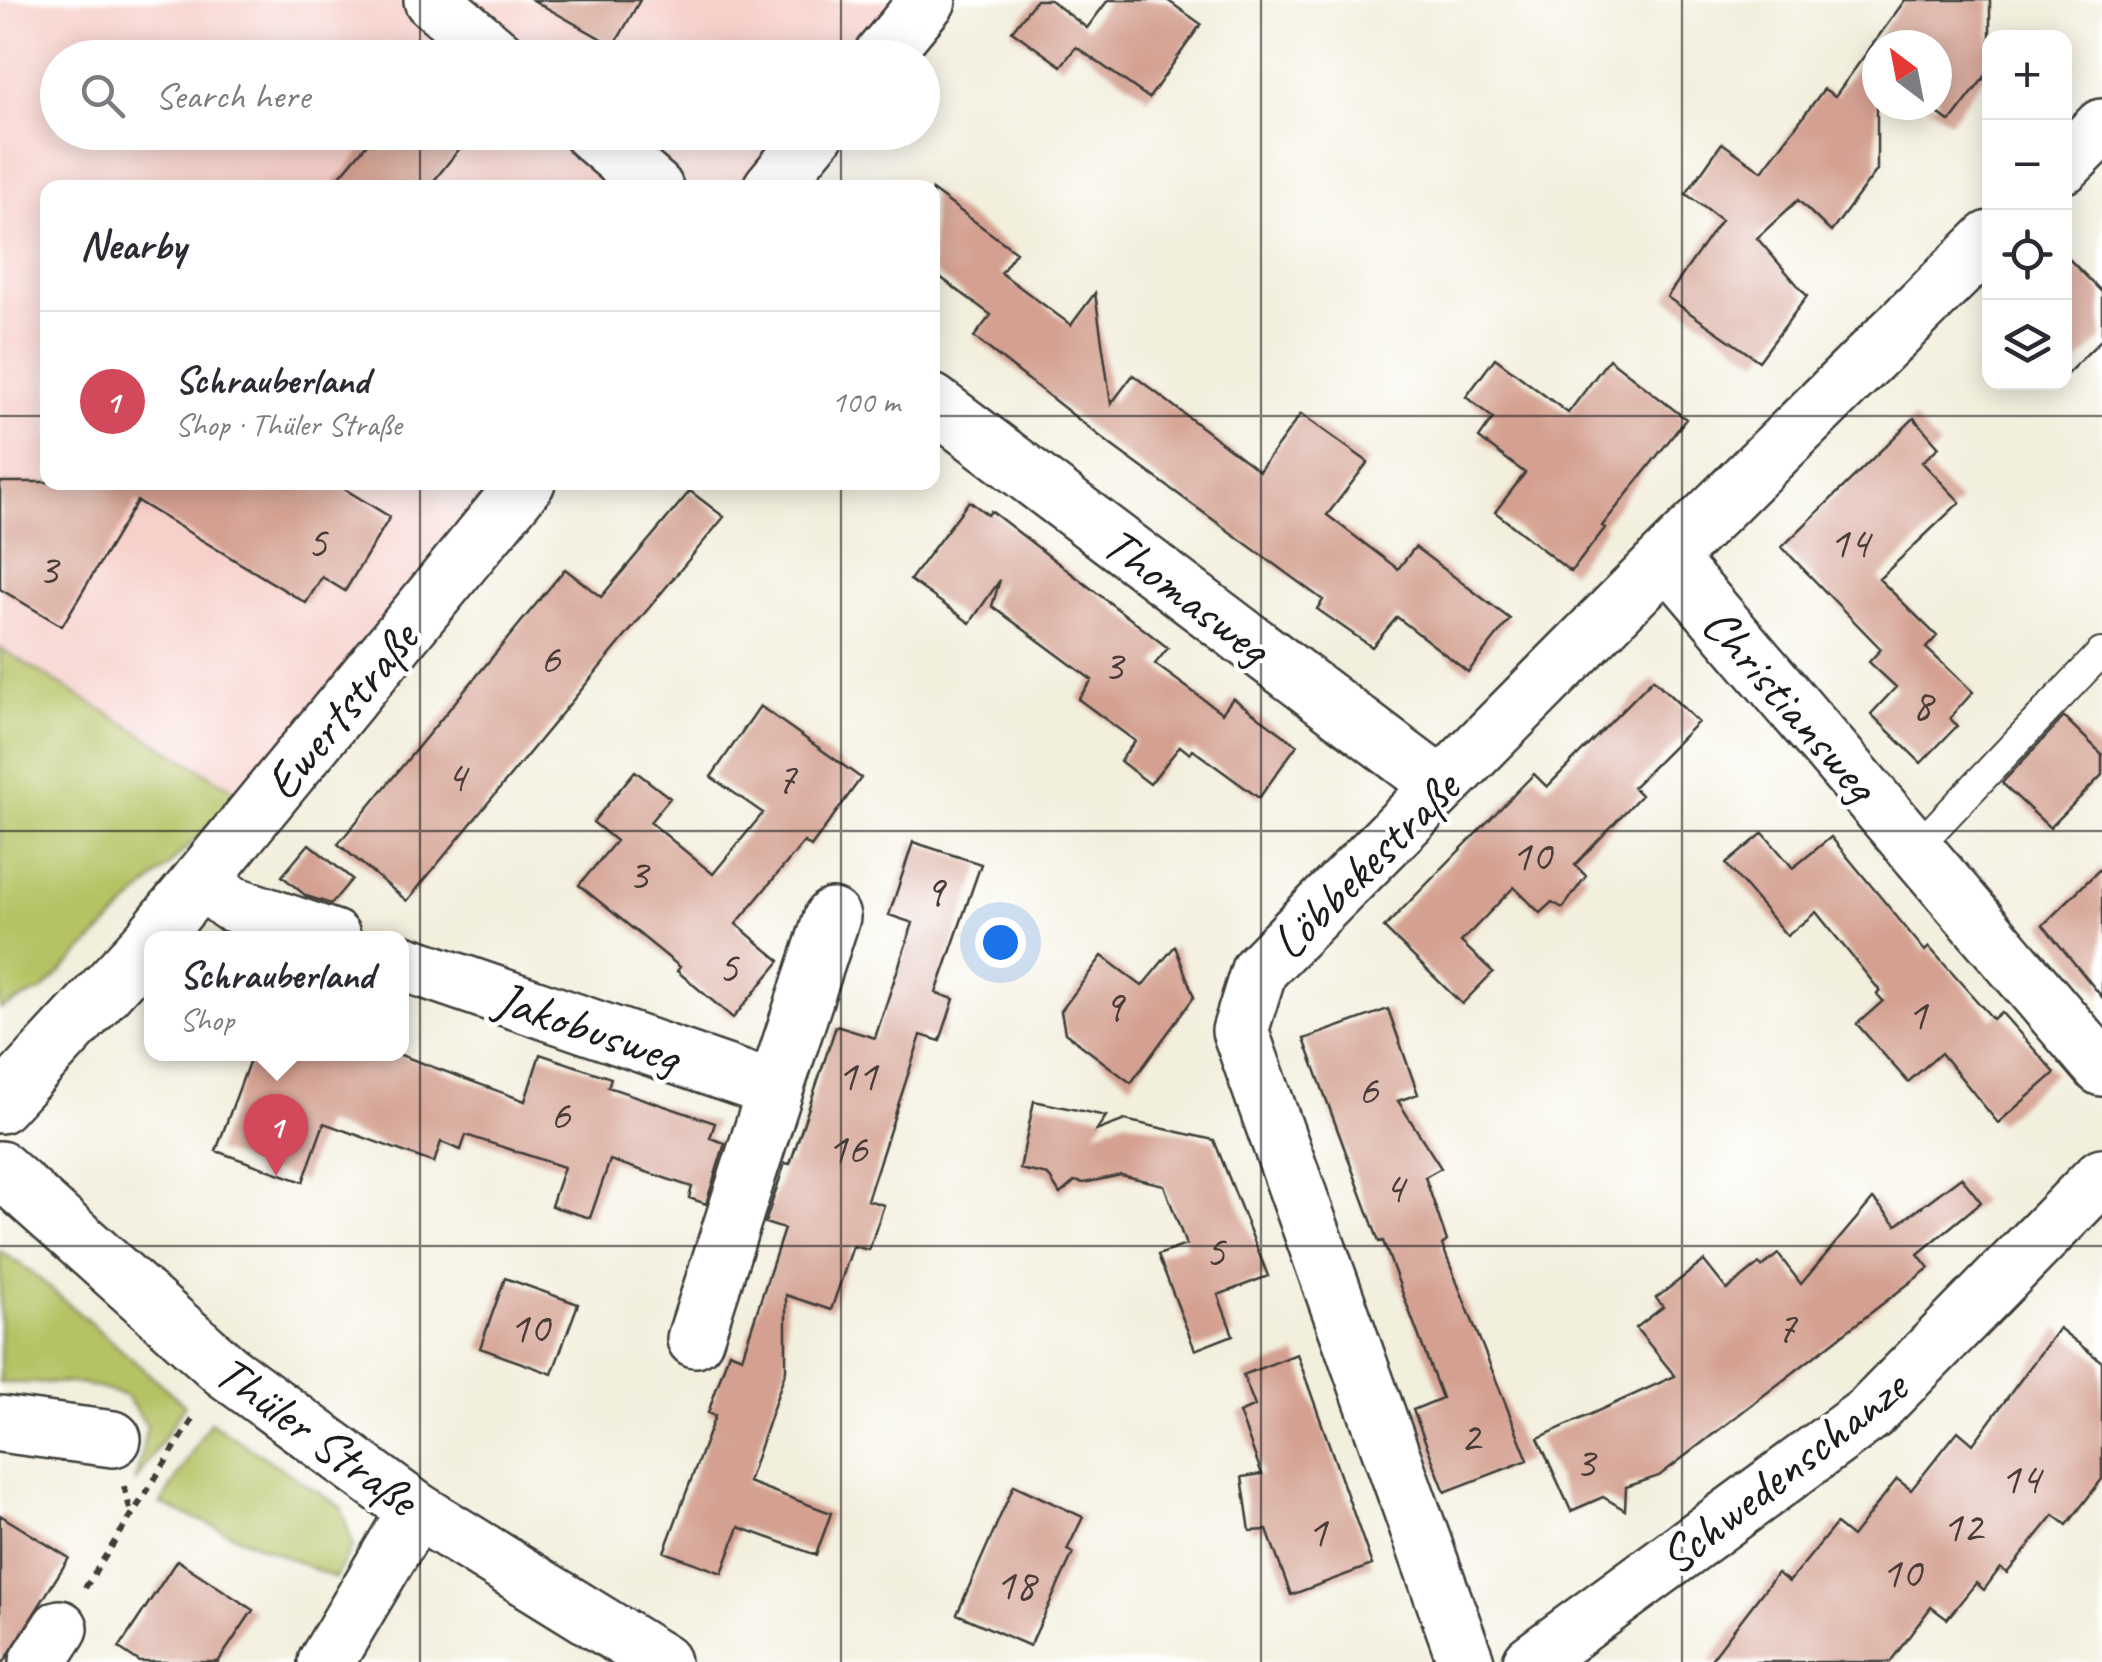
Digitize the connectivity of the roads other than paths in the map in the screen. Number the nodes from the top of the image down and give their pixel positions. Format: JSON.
{"nodes":[{"id":1,"x":432,"y":0,"type":"edge"},
{"id":2,"x":928,"y":0,"type":"edge"},
{"id":3,"x":479,"y":40,"type":"edge"},
{"id":4,"x":895,"y":40,"type":"edge"},
{"id":5,"x":2102,"y":128,"type":"edge"},
{"id":6,"x":611,"y":150,"type":"edge"},
{"id":7,"x":802,"y":150,"type":"edge"},
{"id":8,"x":2072,"y":157,"type":"edge"},
{"id":9,"x":647,"y":180,"type":"edge"},
{"id":10,"x":777,"y":180,"type":"edge"},
{"id":11,"x":1982,"y":247,"type":"edge"},
{"id":12,"x":940,"y":408,"type":"edge"},
{"id":13,"x":520,"y":490,"type":"edge"},
{"id":14,"x":1667,"y":558,"type":"junction"},
{"id":15,"x":2101,"y":653,"type":"edge"},
{"id":16,"x":1441,"y":786,"type":"junction"},
{"id":17,"x":1916,"y":848,"type":"junction"},
{"id":18,"x":202,"y":879,"type":"junction"},
{"id":19,"x":832,"y":916,"type":"dead end"},
{"id":20,"x":159,"y":931,"type":"edge"},
{"id":21,"x":312,"y":931,"type":"edge"},
{"id":22,"x":144,"y":949,"type":"edge"},
{"id":23,"x":409,"y":965,"type":"edge"},
{"id":24,"x":2102,"y":1068,"type":"edge"},
{"id":25,"x":775,"y":1090,"type":"junction"},
{"id":26,"x":0,"y":1105,"type":"edge"},
{"id":27,"x":0,"y":1169,"type":"edge"},
{"id":28,"x":2102,"y":1176,"type":"edge"},
{"id":29,"x":695,"y":1339,"type":"dead end"},
{"id":30,"x":0,"y":1424,"type":"edge"},
{"id":31,"x":113,"y":1439,"type":"dead end"},
{"id":32,"x":416,"y":1510,"type":"junction"},
{"id":33,"x":326,"y":1662,"type":"edge"},
{"id":34,"x":662,"y":1662,"type":"edge"},
{"id":35,"x":1466,"y":1662,"type":"edge"},
{"id":36,"x":1531,"y":1662,"type":"edge"}],
"edges":[{"from":1,"to":3,"type":"street"},
{"from":2,"to":4,"type":"street"},
{"from":5,"to":8,"type":"street"},
{"from":6,"to":9,"type":"street"},
{"from":7,"to":10,"type":"street"},
{"from":11,"to":14,"type":"street","name":"Löbbekestraße"},
{"from":12,"to":16,"type":"street","name":"Thomasweg"},
{"from":13,"to":18,"type":"street","name":"Ewertstraße"},
{"from":14,"to":16,"type":"street","name":"Löbbekestraße"},
{"from":14,"to":17,"type":"street","name":"Christiansweg"},
{"from":15,"to":17,"type":"lane","name":"Christiansweg"},
{"from":16,"to":35,"type":"street","name":"Löbbekestraße"},
{"from":17,"to":24,"type":"street","name":"Christiansweg"},
{"from":18,"to":20,"type":"street","name":"Ewertstraße"},
{"from":18,"to":21,"type":"street"},
{"from":19,"to":25,"type":"street"},
{"from":22,"to":26,"type":"street","name":"Ewertstraße"},
{"from":23,"to":25,"type":"street","name":"Jakobusweg"},
{"from":25,"to":29,"type":"street"},
{"from":27,"to":32,"type":"street","name":"Thüler Straße"},
{"from":28,"to":36,"type":"street","name":"Schwedenschanze"},
{"from":30,"to":31,"type":"street"},
{"from":32,"to":33,"type":"street"},
{"from":32,"to":34,"type":"street","name":"Thüler Straße"}]}
